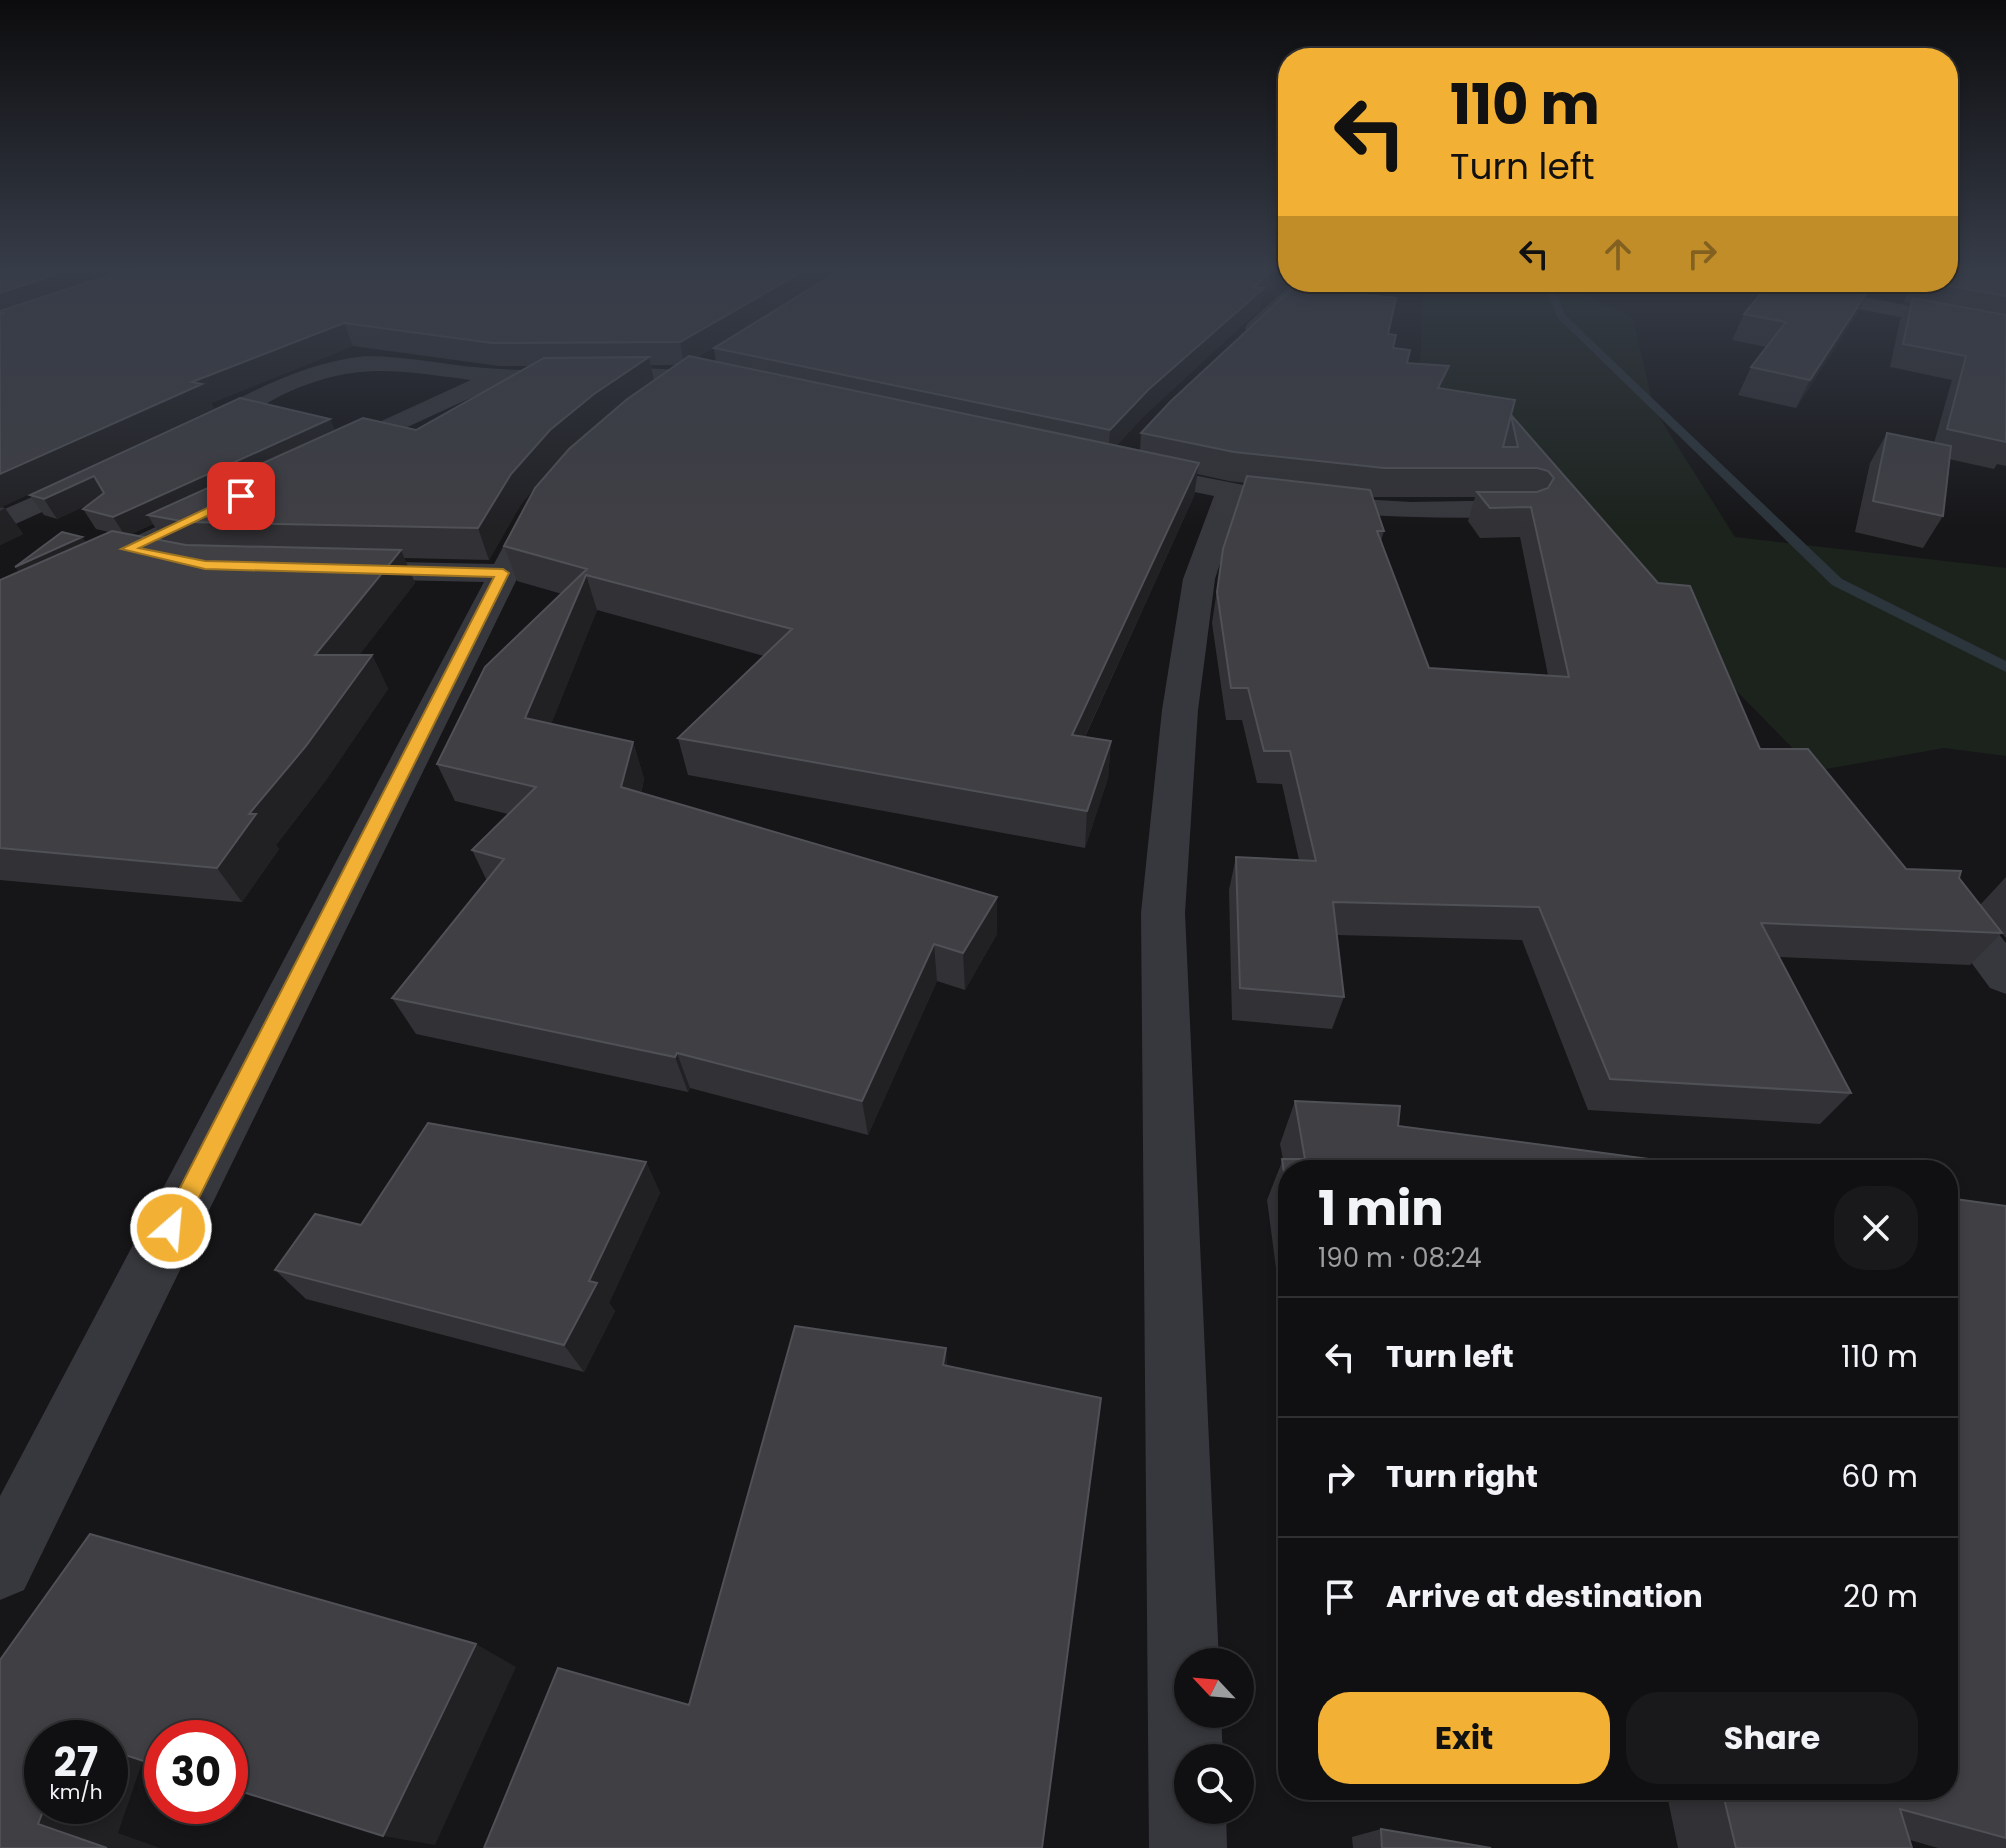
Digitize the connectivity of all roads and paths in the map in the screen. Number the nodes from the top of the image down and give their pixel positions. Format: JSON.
{"nodes":[{"id":1,"x":723,"y":354,"type":"edge"},
{"id":2,"x":690,"y":375,"type":"junction"},
{"id":3,"x":499,"y":376,"type":"junction"},
{"id":4,"x":752,"y":388,"type":"edge"},
{"id":5,"x":640,"y":411,"type":"edge"},
{"id":6,"x":174,"y":439,"type":"edge"},
{"id":7,"x":1125,"y":455,"type":"edge"},
{"id":8,"x":313,"y":462,"type":"edge"},
{"id":9,"x":119,"y":466,"type":"edge"},
{"id":10,"x":558,"y":480,"type":"edge"},
{"id":11,"x":1229,"y":492,"type":"junction"},
{"id":12,"x":241,"y":496,"type":"edge"},
{"id":13,"x":1526,"y":509,"type":"edge"},
{"id":14,"x":4,"y":520,"type":"edge"},
{"id":15,"x":53,"y":530,"type":"dead end"},
{"id":16,"x":82,"y":538,"type":"edge"},
{"id":17,"x":127,"y":549,"type":"junction"},
{"id":18,"x":167,"y":560,"type":"edge"},
{"id":19,"x":328,"y":569,"type":"edge"},
{"id":20,"x":503,"y":573,"type":"junction"},
{"id":21,"x":0,"y":611,"type":"edge"},
{"id":22,"x":1954,"y":909,"type":"edge"},
{"id":23,"x":2006,"y":976,"type":"edge"},
{"id":24,"x":0,"y":1566,"type":"edge"},
{"id":25,"x":1188,"y":1848,"type":"edge"}],
"edges":[{"from":1,"to":2,"type":"street"},
{"from":2,"to":3,"type":"street"},
{"from":2,"to":4,"type":"street"},
{"from":2,"to":5,"type":"street"},
{"from":3,"to":6,"type":"street"},
{"from":3,"to":8,"type":"street"},
{"from":7,"to":11,"type":"street"},
{"from":9,"to":14,"type":"street"},
{"from":10,"to":20,"type":"street"},
{"from":11,"to":13,"type":"street"},
{"from":11,"to":25,"type":"street"},
{"from":12,"to":17,"type":"street"},
{"from":14,"to":15,"type":"street"},
{"from":16,"to":17,"type":"street"},
{"from":17,"to":18,"type":"street"},
{"from":17,"to":21,"type":"street"},
{"from":19,"to":20,"type":"street"},
{"from":20,"to":24,"type":"street"},
{"from":22,"to":23,"type":"street"}]}
